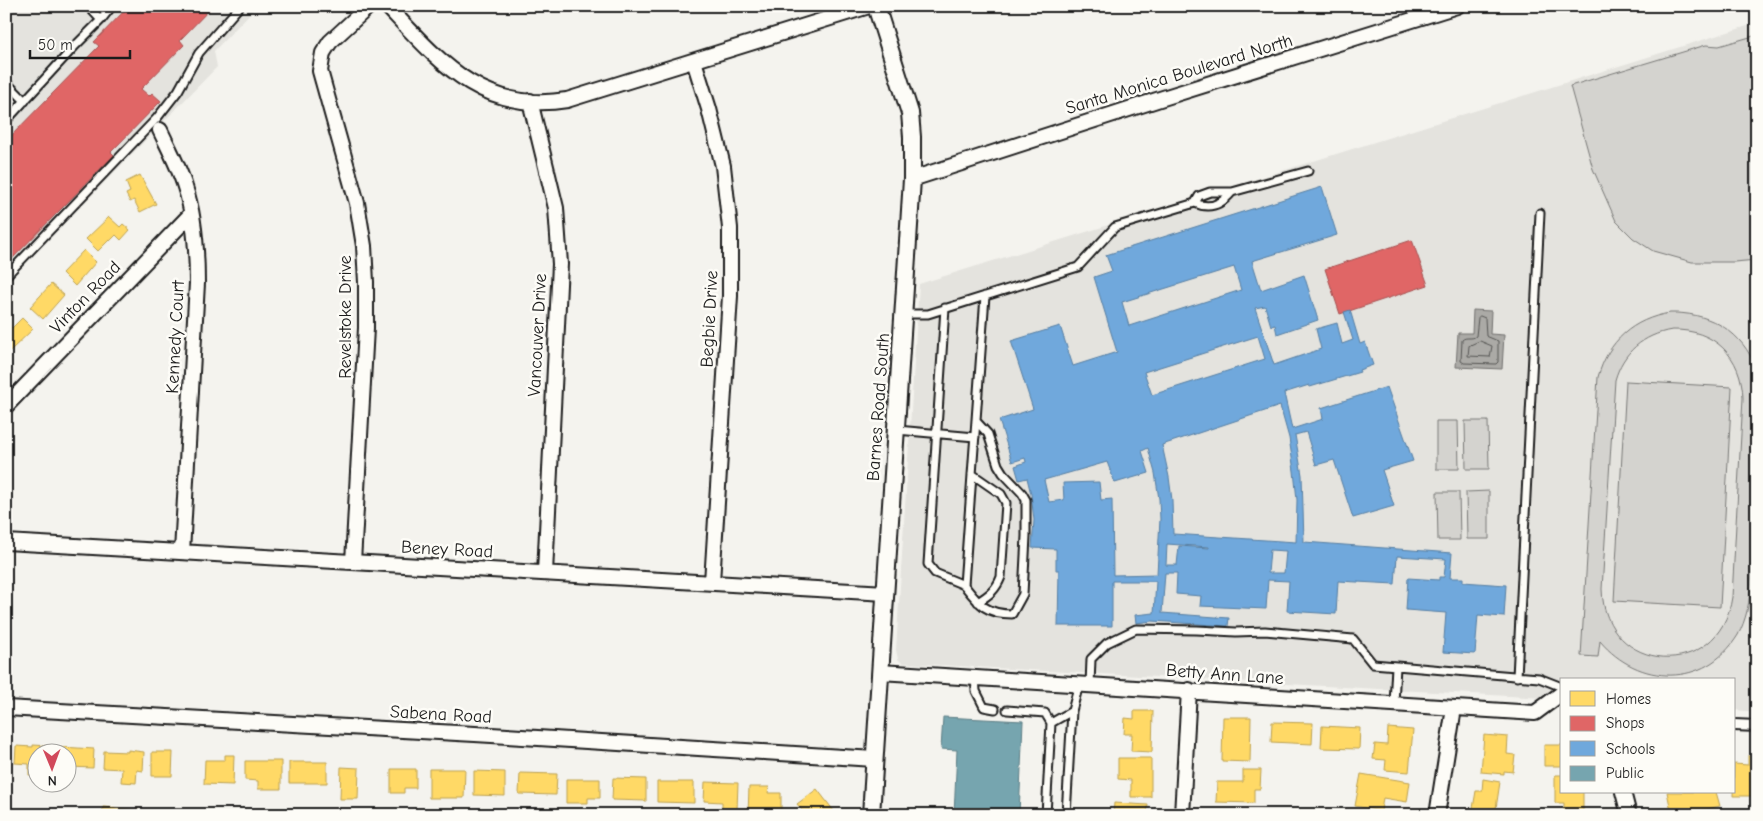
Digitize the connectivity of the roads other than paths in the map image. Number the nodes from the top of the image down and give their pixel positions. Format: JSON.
{"nodes":[{"id":1,"x":88,"y":6,"type":"edge"},
{"id":2,"x":112,"y":6,"type":"edge"},
{"id":3,"x":240,"y":6,"type":"edge"},
{"id":4,"x":369,"y":6,"type":"edge"},
{"id":5,"x":387,"y":6,"type":"edge"},
{"id":6,"x":869,"y":6,"type":"edge"},
{"id":7,"x":876,"y":6,"type":"edge"},
{"id":8,"x":1458,"y":6,"type":"edge"},
{"id":9,"x":101,"y":20,"type":"junction"},
{"id":10,"x":694,"y":61,"type":"junction"},
{"id":11,"x":6,"y":82,"type":"edge"},
{"id":12,"x":25,"y":101,"type":"junction"},
{"id":13,"x":530,"y":101,"type":"junction"},
{"id":14,"x":6,"y":121,"type":"edge"},
{"id":15,"x":160,"y":130,"type":"dead end"},
{"id":16,"x":1308,"y":171,"type":"dead end"},
{"id":17,"x":912,"y":178,"type":"junction"},
{"id":18,"x":1232,"y":192,"type":"junction"},
{"id":19,"x":1195,"y":202,"type":"junction"},
{"id":20,"x":1540,"y":213,"type":"dead end"},
{"id":21,"x":191,"y":214,"type":"junction"},
{"id":22,"x":6,"y":276,"type":"edge"},
{"id":23,"x":985,"y":296,"type":"junction"},
{"id":24,"x":945,"y":308,"type":"junction"},
{"id":25,"x":903,"y":314,"type":"junction"},
{"id":26,"x":6,"y":406,"type":"edge"},
{"id":27,"x":976,"y":421,"type":"junction"},
{"id":28,"x":896,"y":430,"type":"junction"},
{"id":29,"x":937,"y":434,"type":"junction"},
{"id":30,"x":975,"y":437,"type":"junction"},
{"id":31,"x":972,"y":474,"type":"junction"},
{"id":32,"x":6,"y":542,"type":"edge"},
{"id":33,"x":182,"y":552,"type":"junction"},
{"id":34,"x":353,"y":562,"type":"junction"},
{"id":35,"x":545,"y":573,"type":"junction"},
{"id":36,"x":712,"y":582,"type":"junction"},
{"id":37,"x":964,"y":585,"type":"junction"},
{"id":38,"x":886,"y":593,"type":"junction"},
{"id":39,"x":978,"y":602,"type":"junction"},
{"id":40,"x":1396,"y":666,"type":"junction"},
{"id":41,"x":880,"y":672,"type":"junction"},
{"id":42,"x":1517,"y":676,"type":"junction"},
{"id":43,"x":975,"y":677,"type":"junction"},
{"id":44,"x":1084,"y":685,"type":"junction"},
{"id":45,"x":1560,"y":686,"type":"edge"},
{"id":46,"x":1190,"y":690,"type":"junction"},
{"id":47,"x":1560,"y":694,"type":"edge"},
{"id":48,"x":1394,"y":704,"type":"junction"},
{"id":49,"x":6,"y":708,"type":"edge"},
{"id":50,"x":1454,"y":708,"type":"junction"},
{"id":51,"x":995,"y":709,"type":"dead end"},
{"id":52,"x":1007,"y":710,"type":"dead end"},
{"id":53,"x":1072,"y":712,"type":"junction"},
{"id":54,"x":1051,"y":722,"type":"junction"},
{"id":55,"x":1736,"y":725,"type":"edge"},
{"id":56,"x":1757,"y":726,"type":"edge"},
{"id":57,"x":874,"y":759,"type":"junction"},
{"id":58,"x":1623,"y":794,"type":"edge"},
{"id":59,"x":871,"y":815,"type":"edge"},
{"id":60,"x":1046,"y":815,"type":"edge"},
{"id":61,"x":1066,"y":815,"type":"edge"},
{"id":62,"x":1182,"y":815,"type":"edge"},
{"id":63,"x":1437,"y":815,"type":"edge"},
{"id":64,"x":1629,"y":815,"type":"edge"}],
"edges":[{"from":1,"to":9,"type":"lane"},
{"from":2,"to":9,"type":"lane"},
{"from":3,"to":22,"type":"lane"},
{"from":4,"to":34,"type":"street","name":"Revelstoke Drive"},
{"from":5,"to":13,"type":"street"},
{"from":6,"to":10,"type":"street"},
{"from":7,"to":17,"type":"street","name":"Barnes Road South"},
{"from":8,"to":17,"type":"street","name":"Santa Monica Boulevard North"},
{"from":9,"to":12,"type":"lane"},
{"from":10,"to":13,"type":"street"},
{"from":10,"to":36,"type":"street","name":"Begbie Drive"},
{"from":11,"to":12,"type":"lane"},
{"from":12,"to":14,"type":"lane"},
{"from":13,"to":35,"type":"street","name":"Vancouver Drive"},
{"from":15,"to":21,"type":"street","name":"Kennedy Court"},
{"from":16,"to":18,"type":"lane"},
{"from":17,"to":25,"type":"street","name":"Barnes Road South"},
{"from":18,"to":19,"type":"lane"},
{"from":18,"to":19,"type":"lane"},
{"from":19,"to":23,"type":"lane"},
{"from":20,"to":42,"type":"lane"},
{"from":21,"to":26,"type":"street","name":"Vinton Road"},
{"from":21,"to":33,"type":"street","name":"Kennedy Court"},
{"from":23,"to":24,"type":"lane"},
{"from":23,"to":27,"type":"lane"},
{"from":24,"to":25,"type":"lane"},
{"from":24,"to":29,"type":"lane"},
{"from":25,"to":28,"type":"street","name":"Barnes Road South"},
{"from":27,"to":30,"type":"lane"},
{"from":27,"to":39,"type":"lane"},
{"from":28,"to":29,"type":"lane"},
{"from":28,"to":38,"type":"street","name":"Barnes Road South"},
{"from":29,"to":30,"type":"lane"},
{"from":29,"to":37,"type":"lane"},
{"from":30,"to":31,"type":"lane"},
{"from":31,"to":37,"type":"lane"},
{"from":31,"to":39,"type":"lane"},
{"from":32,"to":33,"type":"street","name":"Beney Road"},
{"from":33,"to":34,"type":"street","name":"Beney Road"},
{"from":34,"to":35,"type":"street","name":"Beney Road"},
{"from":35,"to":36,"type":"street","name":"Beney Road"},
{"from":36,"to":38,"type":"street","name":"Beney Road"},
{"from":37,"to":39,"type":"lane"},
{"from":38,"to":41,"type":"street","name":"Barnes Road South"},
{"from":40,"to":42,"type":"lane"},
{"from":40,"to":44,"type":"lane"},
{"from":40,"to":48,"type":"lane"},
{"from":41,"to":43,"type":"street","name":"Betty Ann Lane"},
{"from":41,"to":57,"type":"street","name":"Barnes Road South"},
{"from":42,"to":45,"type":"lane"},
{"from":43,"to":44,"type":"street","name":"Betty Ann Lane"},
{"from":43,"to":51,"type":"lane"},
{"from":44,"to":46,"type":"street","name":"Betty Ann Lane"},
{"from":44,"to":53,"type":"lane"},
{"from":46,"to":48,"type":"street","name":"Betty Ann Lane"},
{"from":46,"to":62,"type":"street"},
{"from":47,"to":50,"type":"street","name":"Betty Ann Lane"},
{"from":48,"to":50,"type":"street","name":"Betty Ann Lane"},
{"from":49,"to":57,"type":"street","name":"Sabena Road"},
{"from":50,"to":63,"type":"street"},
{"from":52,"to":54,"type":"lane"},
{"from":53,"to":54,"type":"lane"},
{"from":53,"to":61,"type":"lane"},
{"from":54,"to":60,"type":"lane"},
{"from":55,"to":56,"type":"street"},
{"from":57,"to":59,"type":"street","name":"Barnes Road South"},
{"from":58,"to":64,"type":"street"}]}
